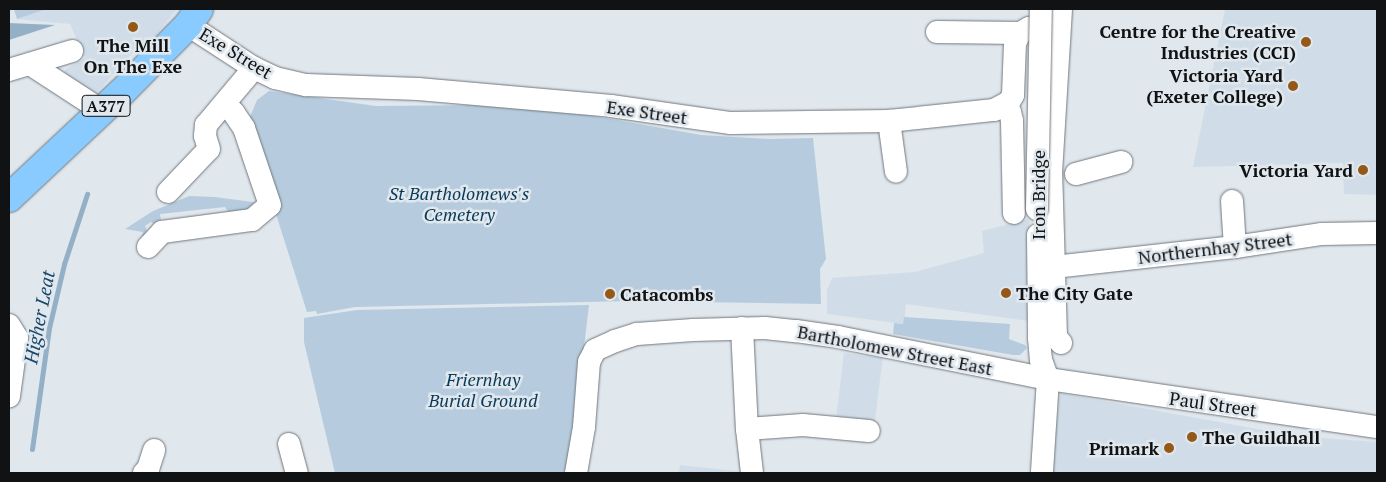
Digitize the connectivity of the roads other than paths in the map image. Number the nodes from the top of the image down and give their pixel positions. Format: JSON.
{"nodes":[{"id":1,"x":1040,"y":9,"type":"edge"},
{"id":2,"x":194,"y":17,"type":"edge"},
{"id":3,"x":1060,"y":19,"type":"edge"},
{"id":4,"x":937,"y":32,"type":"dead end"},
{"id":5,"x":1020,"y":33,"type":"junction"},
{"id":6,"x":72,"y":51,"type":"dead end"},
{"id":7,"x":19,"y":67,"type":"edge"},
{"id":8,"x":254,"y":68,"type":"junction"},
{"id":9,"x":90,"y":103,"type":"dead end"},
{"id":10,"x":225,"y":104,"type":"junction"},
{"id":11,"x":1003,"y":106,"type":"junction"},
{"id":12,"x":889,"y":121,"type":"junction"},
{"id":13,"x":1121,"y":162,"type":"dead end"},
{"id":14,"x":896,"y":172,"type":"dead end"},
{"id":15,"x":1062,"y":173,"type":"junction"},
{"id":16,"x":168,"y":192,"type":"dead end"},
{"id":17,"x":9,"y":198,"type":"edge"},
{"id":18,"x":1232,"y":201,"type":"dead end"},
{"id":19,"x":1014,"y":212,"type":"dead end"},
{"id":20,"x":1377,"y":233,"type":"edge"},
{"id":21,"x":148,"y":247,"type":"dead end"},
{"id":22,"x":1236,"y":248,"type":"junction"},
{"id":23,"x":1054,"y":267,"type":"junction"},
{"id":24,"x":9,"y":325,"type":"edge"},
{"id":25,"x":742,"y":328,"type":"junction"},
{"id":26,"x":1061,"y":343,"type":"dead end"},
{"id":27,"x":1048,"y":379,"type":"junction"},
{"id":28,"x":9,"y":396,"type":"edge"},
{"id":29,"x":1377,"y":427,"type":"edge"},
{"id":30,"x":747,"y":429,"type":"junction"},
{"id":31,"x":861,"y":435,"type":"dead end"},
{"id":32,"x":289,"y":444,"type":"dead end"},
{"id":33,"x":154,"y":450,"type":"dead end"},
{"id":34,"x":144,"y":473,"type":"edge"},
{"id":35,"x":297,"y":473,"type":"edge"},
{"id":36,"x":576,"y":473,"type":"edge"},
{"id":37,"x":752,"y":473,"type":"edge"},
{"id":38,"x":1042,"y":473,"type":"edge"}],
"edges":[{"from":1,"to":27,"type":"street","name":"Iron Bridge","bridge":true},
{"from":2,"to":8,"type":"street","name":"Exe Street"},
{"from":2,"to":17,"type":"highway","number":"A377"},
{"from":3,"to":5,"type":"street"},
{"from":3,"to":15,"type":"street"},
{"from":4,"to":5,"type":"street"},
{"from":5,"to":11,"type":"street"},
{"from":6,"to":7,"type":"street"},
{"from":7,"to":9,"type":"street"},
{"from":8,"to":10,"type":"street"},
{"from":8,"to":12,"type":"street","name":"Exe Street"},
{"from":10,"to":16,"type":"street"},
{"from":10,"to":21,"type":"street"},
{"from":11,"to":12,"type":"street","name":"Exe Street"},
{"from":11,"to":19,"type":"street"},
{"from":12,"to":14,"type":"street"},
{"from":13,"to":15,"type":"street"},
{"from":15,"to":23,"type":"street"},
{"from":18,"to":22,"type":"street"},
{"from":20,"to":22,"type":"street","name":"Northernhay Street"},
{"from":22,"to":23,"type":"street","name":"Northernhay Street"},
{"from":23,"to":26,"type":"street"},
{"from":24,"to":28,"type":"street"},
{"from":25,"to":27,"type":"street","name":"Bartholomew Street East"},
{"from":25,"to":30,"type":"street"},
{"from":25,"to":36,"type":"street","name":"Bartholomew Street East"},
{"from":27,"to":29,"type":"street","name":"Paul Street"},
{"from":27,"to":38,"type":"street"},
{"from":30,"to":31,"type":"street"},
{"from":30,"to":37,"type":"street"},
{"from":32,"to":35,"type":"street"},
{"from":33,"to":34,"type":"street"}]}
